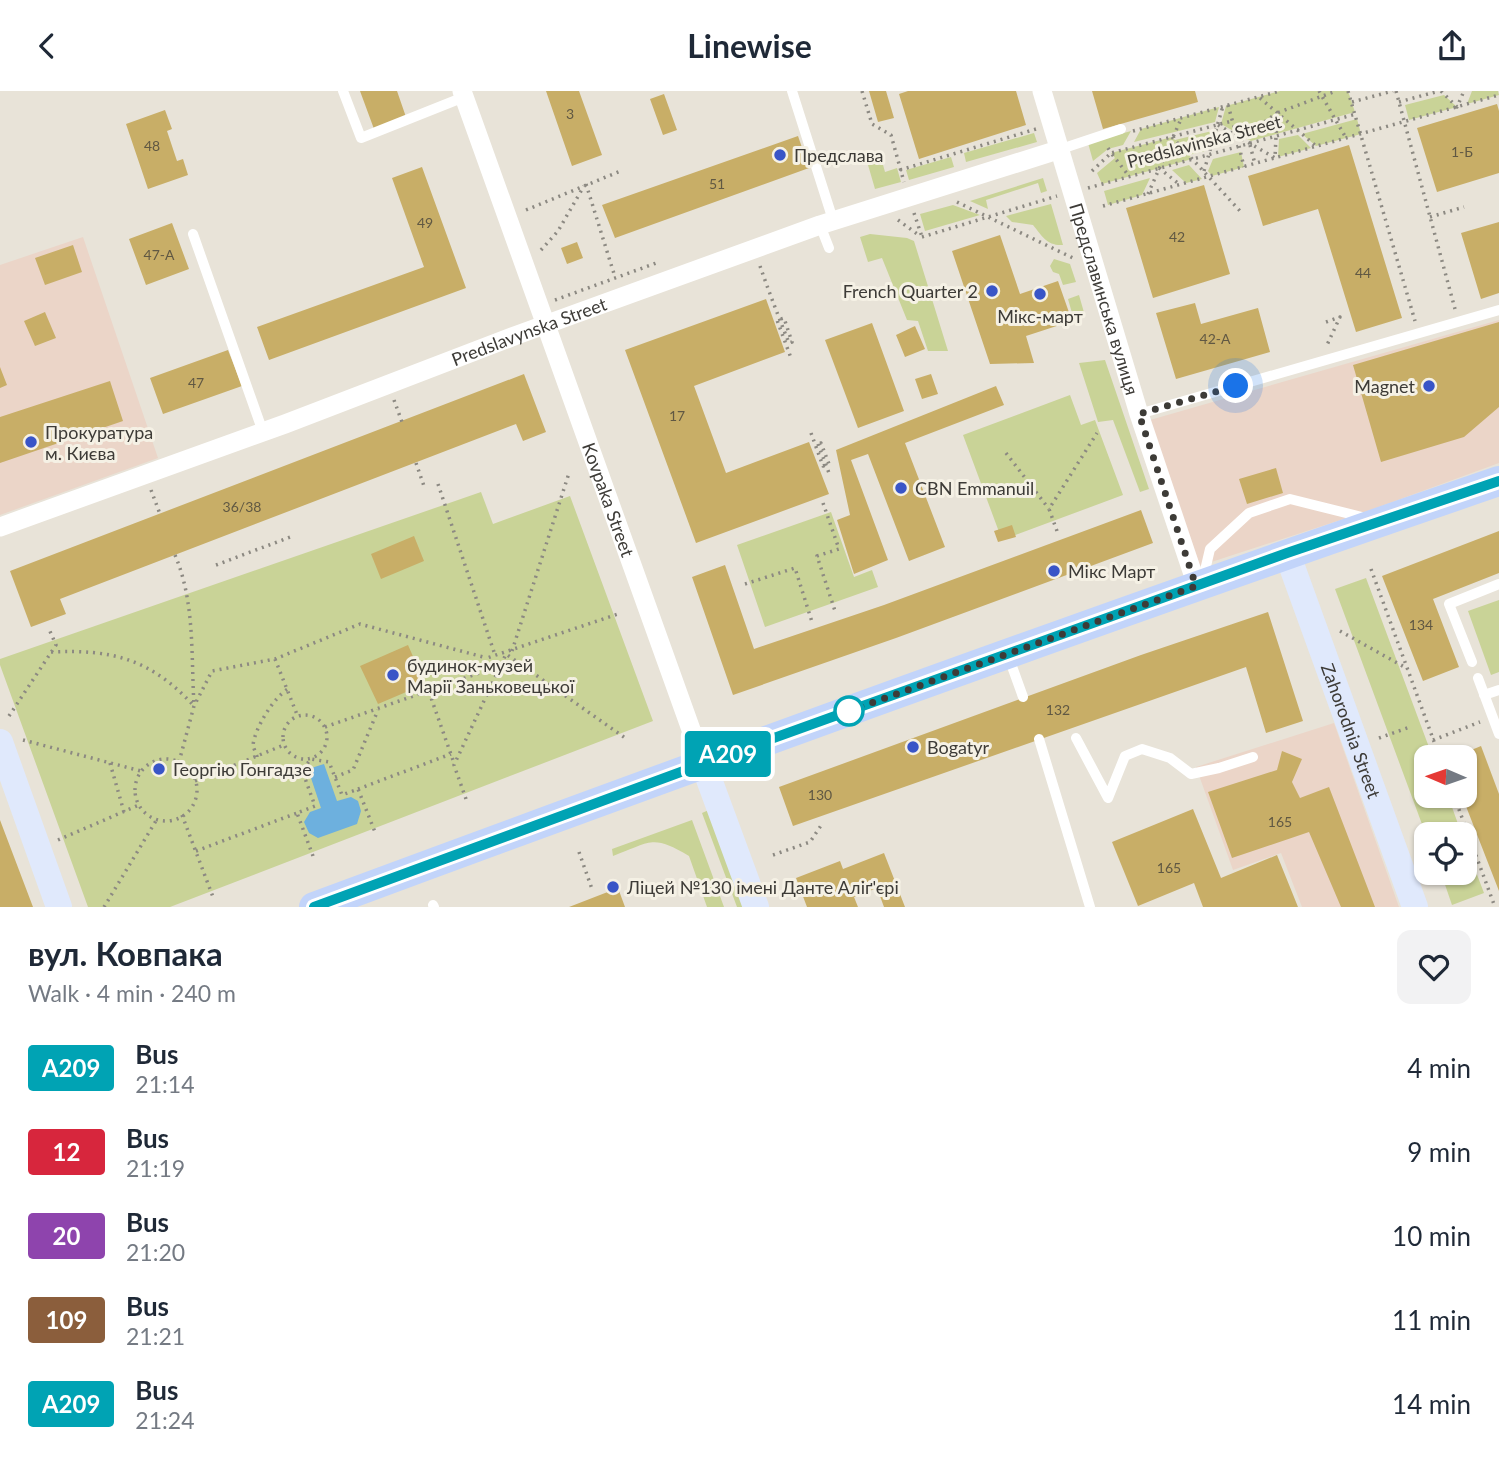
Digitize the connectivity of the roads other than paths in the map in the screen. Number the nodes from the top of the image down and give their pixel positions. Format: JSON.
{"nodes":[{"id":1,"x":344,"y":91,"type":"edge"},
{"id":2,"x":792,"y":91,"type":"edge"},
{"id":3,"x":1042,"y":91,"type":"edge"},
{"id":4,"x":463,"y":94,"type":"edge"},
{"id":5,"x":1126,"y":130,"type":"road end"},
{"id":6,"x":1060,"y":149,"type":"junction"},
{"id":7,"x":826,"y":222,"type":"junction"},
{"id":8,"x":193,"y":233,"type":"dead end"},
{"id":9,"x":829,"y":248,"type":"dead end"},
{"id":10,"x":1499,"y":310,"type":"edge"},
{"id":11,"x":545,"y":325,"type":"junction"},
{"id":12,"x":1139,"y":414,"type":"junction"},
{"id":13,"x":263,"y":432,"type":"junction"},
{"id":14,"x":1499,"y":481,"type":"edge"},
{"id":15,"x":1380,"y":521,"type":"junction"},
{"id":16,"x":0,"y":527,"type":"edge"},
{"id":17,"x":1287,"y":553,"type":"junction"},
{"id":18,"x":1499,"y":584,"type":"edge"},
{"id":19,"x":1199,"y":585,"type":"junction"},
{"id":20,"x":1007,"y":654,"type":"junction"},
{"id":21,"x":1472,"y":662,"type":"dead end"},
{"id":22,"x":1478,"y":678,"type":"dead end"},
{"id":23,"x":1499,"y":690,"type":"edge"},
{"id":24,"x":1485,"y":695,"type":"junction"},
{"id":25,"x":1023,"y":697,"type":"dead end"},
{"id":26,"x":1499,"y":734,"type":"edge"},
{"id":27,"x":1076,"y":738,"type":"dead end"},
{"id":28,"x":1039,"y":739,"type":"dead end"},
{"id":29,"x":9,"y":741,"type":"edge"},
{"id":30,"x":1253,"y":757,"type":"dead end"},
{"id":31,"x":703,"y":763,"type":"junction"},
{"id":32,"x":59,"y":907,"type":"edge"},
{"id":33,"x":314,"y":907,"type":"edge"},
{"id":34,"x":756,"y":907,"type":"edge"},
{"id":35,"x":1090,"y":907,"type":"edge"},
{"id":36,"x":1415,"y":907,"type":"edge"}],
"edges":[{"from":1,"to":4,"type":"lane"},
{"from":2,"to":7,"type":"lane"},
{"from":3,"to":6,"type":"street","name":"Предславинська вулиця"},
{"from":4,"to":11,"type":"street","name":"Kovpaka Street"},
{"from":5,"to":6,"type":"lane"},
{"from":6,"to":7,"type":"street","name":"Predslavynska Street"},
{"from":6,"to":12,"type":"street","name":"Предславинська вулиця"},
{"from":7,"to":9,"type":"lane"},
{"from":7,"to":11,"type":"street","name":"Predslavynska Street"},
{"from":8,"to":13,"type":"lane"},
{"from":10,"to":12,"type":"lane"},
{"from":11,"to":13,"type":"street","name":"Predslavynska Street"},
{"from":11,"to":31,"type":"street","name":"Kovpaka Street"},
{"from":12,"to":19,"type":"street","name":"Предславинська вулиця"},
{"from":13,"to":16,"type":"street","name":"Predslavynska Street"},
{"from":14,"to":15,"type":"main road"},
{"from":15,"to":17,"type":"main road"},
{"from":15,"to":19,"type":"lane"},
{"from":17,"to":19,"type":"main road"},
{"from":17,"to":36,"type":"main road","name":"Zahorodnia Street"},
{"from":18,"to":21,"type":"lane"},
{"from":19,"to":20,"type":"main road"},
{"from":20,"to":25,"type":"lane"},
{"from":20,"to":31,"type":"main road"},
{"from":22,"to":24,"type":"lane"},
{"from":23,"to":24,"type":"lane"},
{"from":24,"to":26,"type":"lane"},
{"from":27,"to":30,"type":"lane"},
{"from":28,"to":35,"type":"lane"},
{"from":29,"to":32,"type":"main road"},
{"from":31,"to":33,"type":"main road"},
{"from":31,"to":34,"type":"main road","name":"Kovpaka Street"}]}
